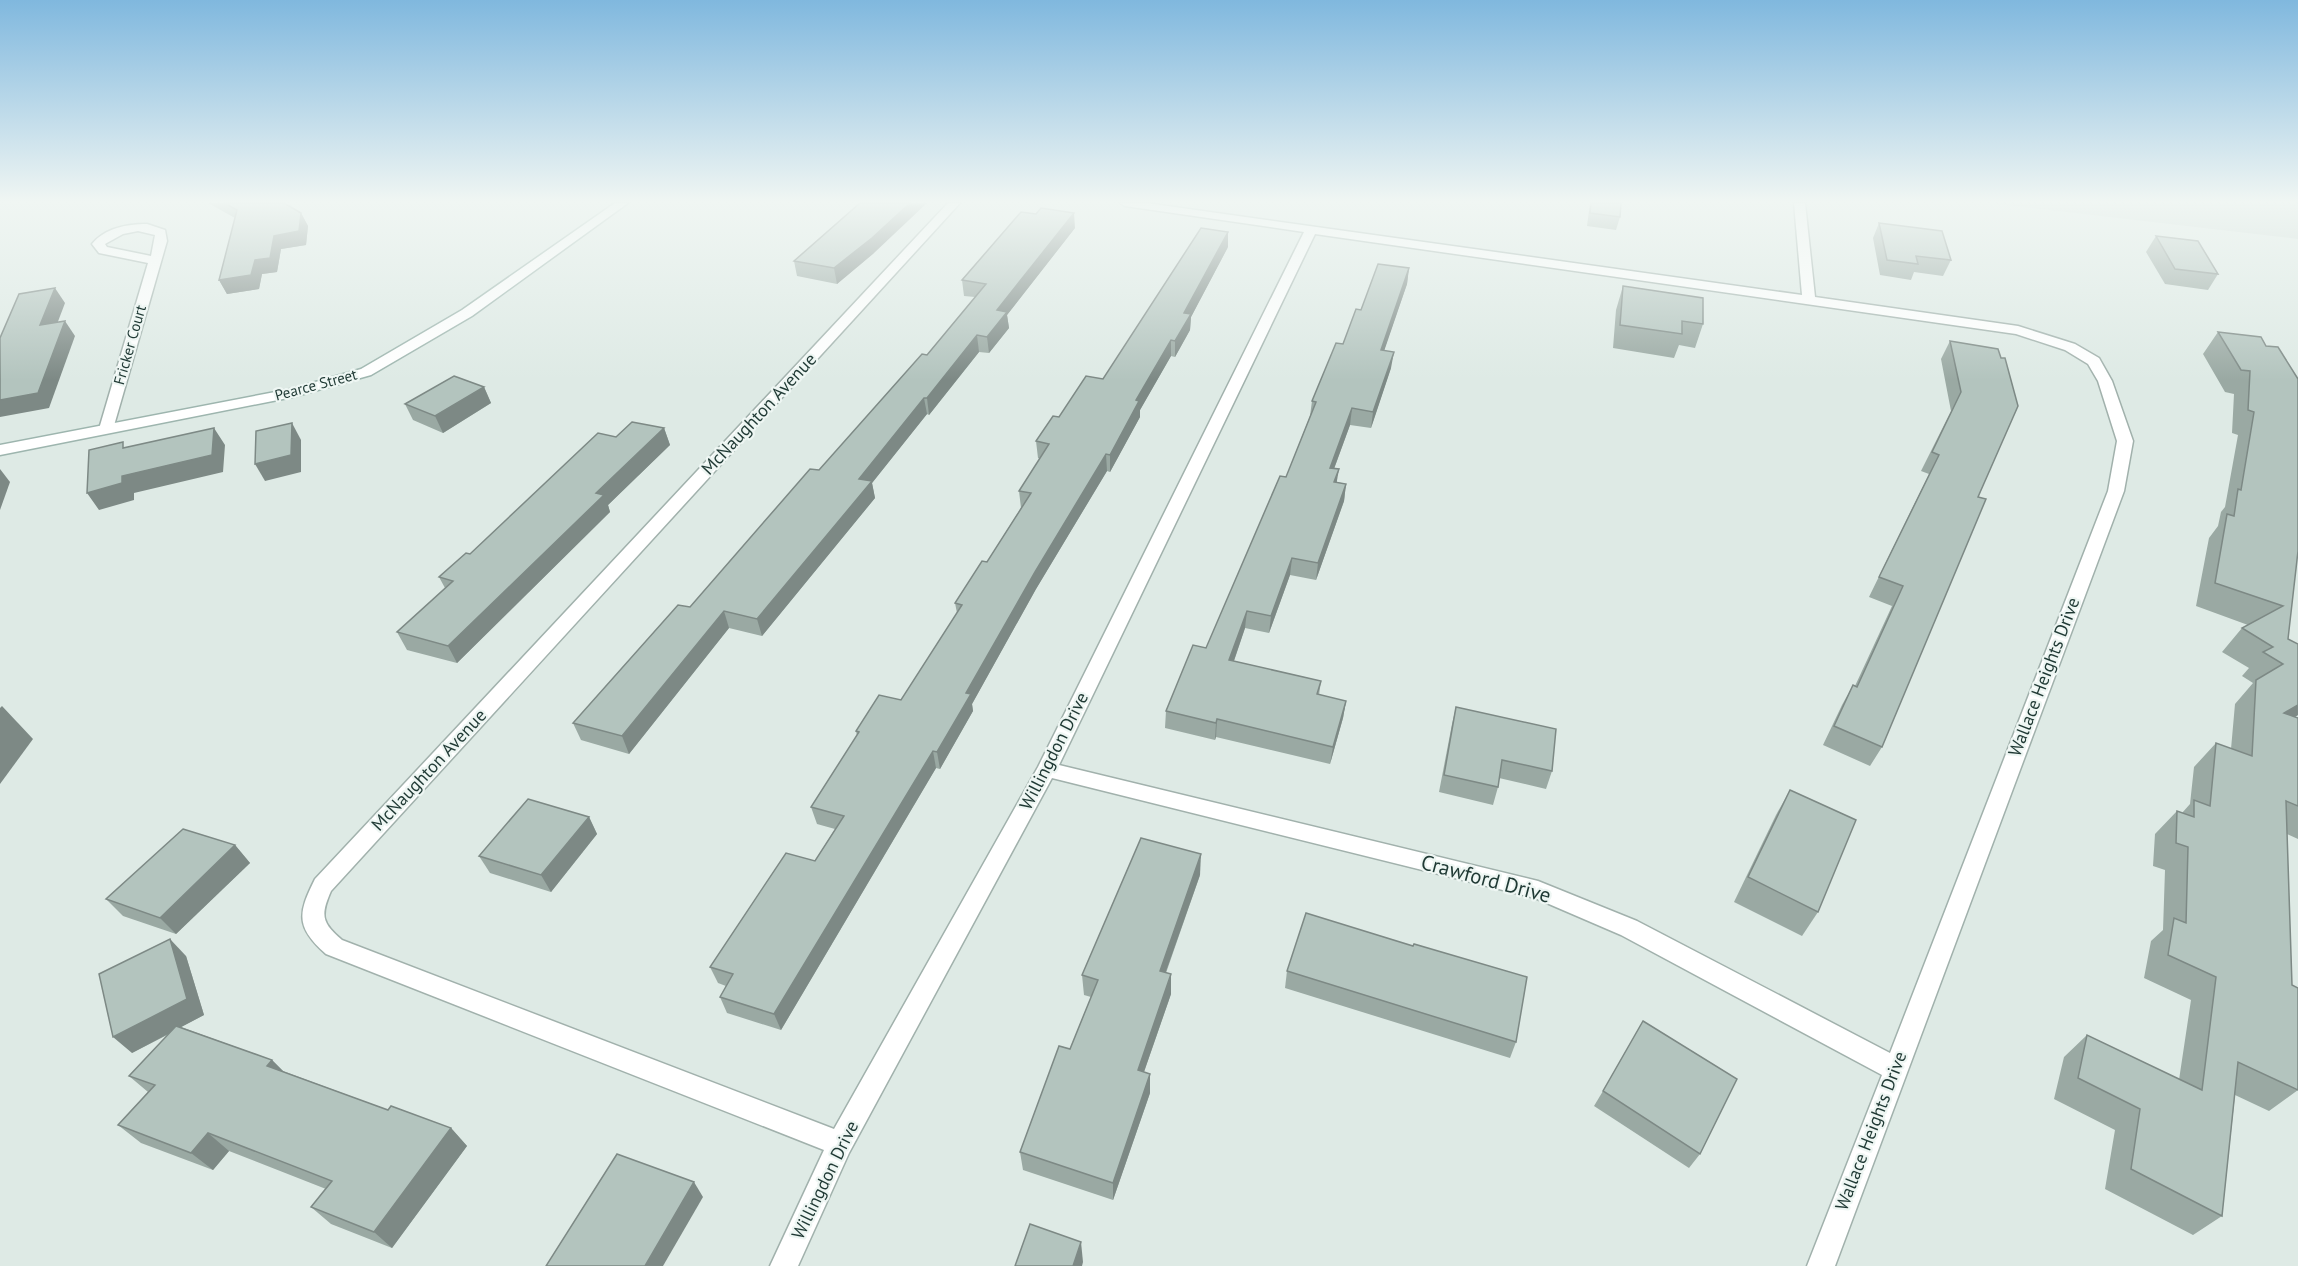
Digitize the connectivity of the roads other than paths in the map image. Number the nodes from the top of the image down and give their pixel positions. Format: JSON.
{"nodes":[{"id":1,"x":153,"y":262,"type":"edge"},
{"id":2,"x":538,"y":262,"type":"edge"},
{"id":3,"x":898,"y":262,"type":"edge"},
{"id":4,"x":1295,"y":262,"type":"edge"},
{"id":5,"x":1533,"y":262,"type":"edge"},
{"id":6,"x":1805,"y":262,"type":"edge"},
{"id":7,"x":1809,"y":302,"type":"junction"},
{"id":8,"x":106,"y":429,"type":"junction"},
{"id":9,"x":0,"y":450,"type":"edge"},
{"id":10,"x":1047,"y":769,"type":"junction"},
{"id":11,"x":1895,"y":1069,"type":"junction"},
{"id":12,"x":840,"y":1144,"type":"junction"},
{"id":13,"x":784,"y":1266,"type":"edge"},
{"id":14,"x":1821,"y":1266,"type":"edge"}],
"edges":[{"from":1,"to":8,"type":"street","name":"Fricker Court"},
{"from":2,"to":8,"type":"street","name":"Pearce Street"},
{"from":3,"to":12,"type":"street","name":"McNaughton Avenue"},
{"from":4,"to":10,"type":"street","name":"Willingdon Drive"},
{"from":5,"to":7,"type":"street","name":"Wallace Heights Drive"},
{"from":6,"to":7,"type":"street"},
{"from":7,"to":11,"type":"street","name":"Wallace Heights Drive"},
{"from":8,"to":9,"type":"street","name":"Pearce Street"},
{"from":10,"to":11,"type":"street","name":"Crawford Drive"},
{"from":10,"to":12,"type":"street","name":"Willingdon Drive"},
{"from":11,"to":14,"type":"street","name":"Wallace Heights Drive"},
{"from":12,"to":13,"type":"street","name":"Willingdon Drive"}]}
